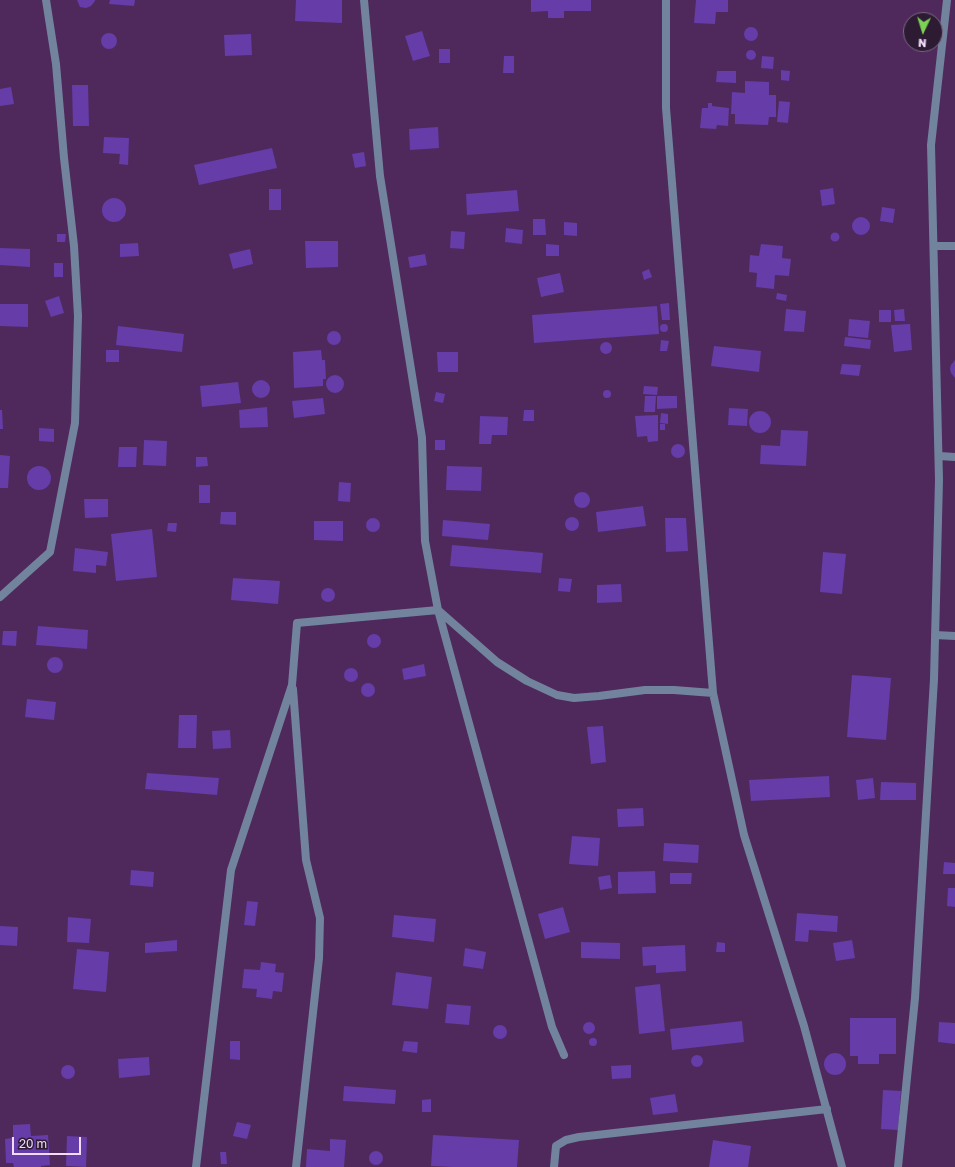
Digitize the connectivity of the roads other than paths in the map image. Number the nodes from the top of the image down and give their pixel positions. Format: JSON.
{"nodes":[{"id":1,"x":46,"y":0,"type":"edge"},
{"id":2,"x":364,"y":0,"type":"edge"},
{"id":3,"x":666,"y":0,"type":"edge"},
{"id":4,"x":946,"y":0,"type":"edge"},
{"id":5,"x":934,"y":246,"type":"junction"},
{"id":6,"x":955,"y":246,"type":"edge"},
{"id":7,"x":939,"y":456,"type":"junction"},
{"id":8,"x":955,"y":457,"type":"edge"},
{"id":9,"x":0,"y":597,"type":"edge"},
{"id":10,"x":438,"y":610,"type":"junction"},
{"id":11,"x":935,"y":635,"type":"junction"},
{"id":12,"x":955,"y":636,"type":"edge"},
{"id":13,"x":292,"y":685,"type":"junction"},
{"id":14,"x":713,"y":693,"type":"junction"},
{"id":15,"x":564,"y":1055,"type":"dead end"},
{"id":16,"x":827,"y":1109,"type":"junction"},
{"id":17,"x":196,"y":1167,"type":"edge"},
{"id":18,"x":296,"y":1167,"type":"edge"},
{"id":19,"x":554,"y":1167,"type":"edge"},
{"id":20,"x":842,"y":1167,"type":"edge"},
{"id":21,"x":898,"y":1167,"type":"edge"}],
"edges":[{"from":1,"to":9,"type":"street"},
{"from":2,"to":10,"type":"street"},
{"from":3,"to":14,"type":"street"},
{"from":4,"to":5,"type":"street"},
{"from":5,"to":6,"type":"street"},
{"from":5,"to":7,"type":"street"},
{"from":7,"to":8,"type":"street"},
{"from":7,"to":11,"type":"street"},
{"from":10,"to":13,"type":"street"},
{"from":10,"to":14,"type":"street"},
{"from":10,"to":15,"type":"street"},
{"from":11,"to":12,"type":"street"},
{"from":11,"to":21,"type":"street"},
{"from":13,"to":17,"type":"street"},
{"from":13,"to":18,"type":"street"},
{"from":14,"to":16,"type":"street"},
{"from":16,"to":19,"type":"street"},
{"from":16,"to":20,"type":"street"}]}
